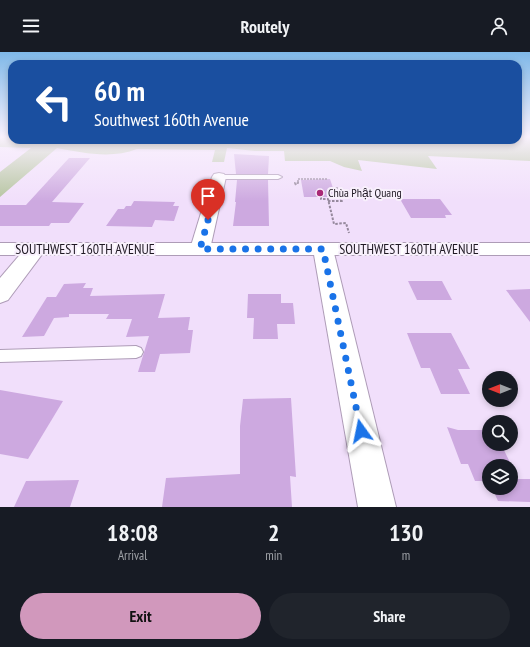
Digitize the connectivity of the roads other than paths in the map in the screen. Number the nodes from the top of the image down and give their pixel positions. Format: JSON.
{"nodes":[{"id":1,"x":220,"y":177,"type":"joint"},
{"id":2,"x":278,"y":177,"type":"dead end"},
{"id":3,"x":0,"y":249,"type":"edge"},
{"id":4,"x":36,"y":249,"type":"junction"},
{"id":5,"x":200,"y":249,"type":"junction"},
{"id":6,"x":323,"y":249,"type":"junction"},
{"id":7,"x":530,"y":249,"type":"edge"},
{"id":8,"x":0,"y":294,"type":"edge"},
{"id":9,"x":136,"y":352,"type":"dead end"},
{"id":10,"x":0,"y":356,"type":"edge"},
{"id":11,"x":377,"y":507,"type":"edge"}],
"edges":[{"from":1,"to":2,"type":"lane"},
{"from":1,"to":5,"type":"street"},
{"from":3,"to":4,"type":"street","name":"SOUTHWEST 160TH AVENUE"},
{"from":4,"to":5,"type":"street","name":"SOUTHWEST 160TH AVENUE"},
{"from":4,"to":8,"type":"street"},
{"from":5,"to":6,"type":"street","name":"SOUTHWEST 160TH AVENUE"},
{"from":6,"to":7,"type":"street","name":"SOUTHWEST 160TH AVENUE"},
{"from":6,"to":11,"type":"street"},
{"from":9,"to":10,"type":"lane"}]}
